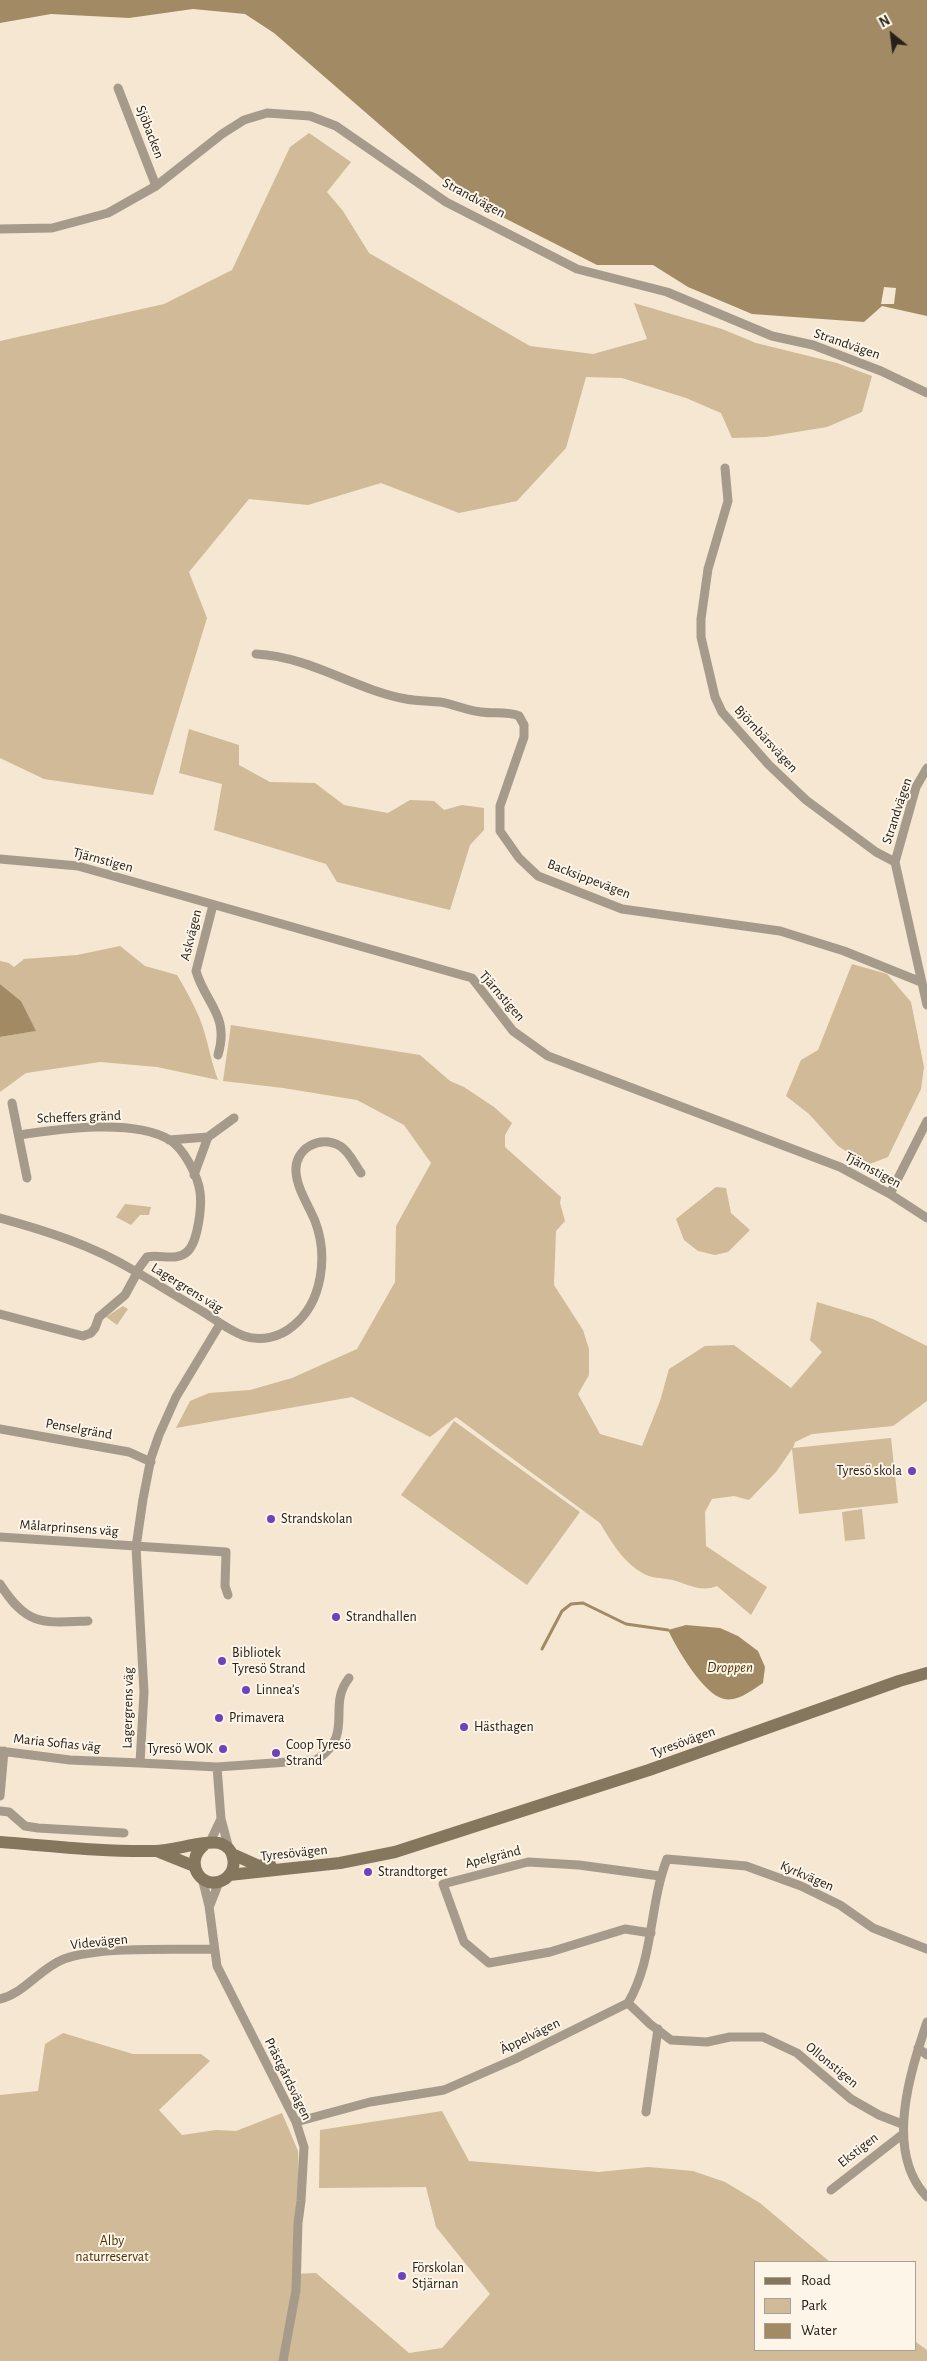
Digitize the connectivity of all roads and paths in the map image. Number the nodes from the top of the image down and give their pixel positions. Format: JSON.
{"nodes":[{"id":1,"x":118,"y":88,"type":"dead end"},
{"id":2,"x":156,"y":186,"type":"junction"},
{"id":3,"x":0,"y":229,"type":"edge"},
{"id":4,"x":927,"y":393,"type":"edge"},
{"id":5,"x":725,"y":468,"type":"dead end"},
{"id":6,"x":256,"y":654,"type":"dead end"},
{"id":7,"x":927,"y":768,"type":"edge"},
{"id":8,"x":0,"y":859,"type":"edge"},
{"id":9,"x":895,"y":862,"type":"junction"},
{"id":10,"x":213,"y":905,"type":"junction"},
{"id":11,"x":921,"y":982,"type":"junction"},
{"id":12,"x":927,"y":1006,"type":"edge"},
{"id":13,"x":218,"y":1055,"type":"dead end"},
{"id":14,"x":12,"y":1103,"type":"dead end"},
{"id":15,"x":234,"y":1118,"type":"dead end"},
{"id":16,"x":927,"y":1121,"type":"edge"},
{"id":17,"x":19,"y":1135,"type":"junction"},
{"id":18,"x":208,"y":1137,"type":"junction"},
{"id":19,"x":169,"y":1140,"type":"junction"},
{"id":20,"x":361,"y":1173,"type":"dead end"},
{"id":21,"x":194,"y":1175,"type":"junction"},
{"id":22,"x":27,"y":1178,"type":"dead end"},
{"id":23,"x":890,"y":1194,"type":"junction"},
{"id":24,"x":0,"y":1218,"type":"edge"},
{"id":25,"x":927,"y":1218,"type":"edge"},
{"id":26,"x":136,"y":1272,"type":"junction"},
{"id":27,"x":0,"y":1314,"type":"edge"},
{"id":28,"x":220,"y":1324,"type":"junction"},
{"id":29,"x":0,"y":1429,"type":"edge"},
{"id":30,"x":150,"y":1462,"type":"junction"},
{"id":31,"x":0,"y":1537,"type":"edge"},
{"id":32,"x":136,"y":1547,"type":"junction"},
{"id":33,"x":0,"y":1584,"type":"edge"},
{"id":34,"x":228,"y":1595,"type":"dead end"},
{"id":35,"x":88,"y":1620,"type":"dead end"},
{"id":36,"x":927,"y":1673,"type":"edge"},
{"id":37,"x":350,"y":1678,"type":"dead end"},
{"id":38,"x":2,"y":1751,"type":"edge"},
{"id":39,"x":140,"y":1763,"type":"junction"},
{"id":40,"x":217,"y":1767,"type":"junction"},
{"id":41,"x":0,"y":1796,"type":"edge"},
{"id":42,"x":0,"y":1800,"type":"edge"},
{"id":43,"x":4,"y":1811,"type":"edge"},
{"id":44,"x":221,"y":1819,"type":"junction"},
{"id":45,"x":124,"y":1833,"type":"dead end"},
{"id":46,"x":448,"y":1836,"type":"junction"},
{"id":47,"x":0,"y":1842,"type":"edge"},
{"id":48,"x":207,"y":1844,"type":"junction"},
{"id":49,"x":230,"y":1851,"type":"junction"},
{"id":50,"x":157,"y":1852,"type":"junction"},
{"id":51,"x":194,"y":1866,"type":"junction"},
{"id":52,"x":660,"y":1876,"type":"junction"},
{"id":53,"x":202,"y":1878,"type":"junction"},
{"id":54,"x":224,"y":1878,"type":"junction"},
{"id":55,"x":210,"y":1906,"type":"junction"},
{"id":56,"x":651,"y":1933,"type":"junction"},
{"id":57,"x":213,"y":1949,"type":"junction"},
{"id":58,"x":927,"y":1950,"type":"edge"},
{"id":59,"x":0,"y":1999,"type":"edge"},
{"id":60,"x":628,"y":2003,"type":"junction"},
{"id":61,"x":927,"y":2022,"type":"edge"},
{"id":62,"x":658,"y":2029,"type":"junction"},
{"id":63,"x":918,"y":2048,"type":"junction"},
{"id":64,"x":927,"y":2055,"type":"edge"},
{"id":65,"x":646,"y":2112,"type":"dead end"},
{"id":66,"x":296,"y":2122,"type":"junction"},
{"id":67,"x":902,"y":2129,"type":"junction"},
{"id":68,"x":831,"y":2190,"type":"dead end"},
{"id":69,"x":927,"y":2197,"type":"edge"},
{"id":70,"x":283,"y":2361,"type":"edge"}],
"edges":[{"from":1,"to":2,"type":"street","name":"Sjöbacken"},
{"from":2,"to":3,"type":"street","name":"Strandvägen"},
{"from":2,"to":4,"type":"street","name":"Strandvägen"},
{"from":5,"to":9,"type":"street","name":"Björnbärsvägen"},
{"from":6,"to":11,"type":"street","name":"Backsippevägen"},
{"from":7,"to":9,"type":"street","name":"Strandvägen"},
{"from":8,"to":10,"type":"street","name":"Tjärnstigen"},
{"from":9,"to":11,"type":"street"},
{"from":10,"to":13,"type":"street","name":"Askvägen"},
{"from":10,"to":23,"type":"street","name":"Tjärnstigen"},
{"from":11,"to":12,"type":"street"},
{"from":14,"to":17,"type":"street","name":"Scheffers gränd"},
{"from":15,"to":18,"type":"street"},
{"from":16,"to":23,"type":"street"},
{"from":17,"to":19,"type":"street","name":"Scheffers gränd"},
{"from":17,"to":22,"type":"street","name":"Scheffers gränd"},
{"from":18,"to":19,"type":"street","name":"Scheffers gränd"},
{"from":18,"to":21,"type":"street"},
{"from":19,"to":21,"type":"street","name":"Scheffers gränd"},
{"from":20,"to":28,"type":"street"},
{"from":21,"to":26,"type":"street","name":"Scheffers gränd"},
{"from":23,"to":25,"type":"street","name":"Tjärnstigen"},
{"from":24,"to":26,"type":"street","name":"Lagergrens väg"},
{"from":26,"to":27,"type":"street"},
{"from":26,"to":28,"type":"street","name":"Lagergrens väg"},
{"from":28,"to":30,"type":"street","name":"Lagergrens väg"},
{"from":29,"to":30,"type":"street","name":"Penselgränd"},
{"from":30,"to":32,"type":"street","name":"Lagergrens väg"},
{"from":31,"to":32,"type":"street","name":"Målarprinsens väg"},
{"from":32,"to":34,"type":"street"},
{"from":32,"to":39,"type":"street","name":"Lagergrens väg"},
{"from":33,"to":35,"type":"street"},
{"from":36,"to":46,"type":"main road","name":"Tyresövägen"},
{"from":37,"to":40,"type":"street","name":"Lagergrens väg"},
{"from":38,"to":39,"type":"street","name":"Maria Sofias väg"},
{"from":38,"to":41,"type":"street"},
{"from":39,"to":40,"type":"street","name":"Lagergrens väg"},
{"from":40,"to":44,"type":"street"},
{"from":42,"to":43,"type":"street"},
{"from":43,"to":45,"type":"street"},
{"from":44,"to":48,"type":"street"},
{"from":44,"to":49,"type":"street"},
{"from":46,"to":49,"type":"main road","name":"Tyresövägen"},
{"from":46,"to":54,"type":"main road","name":"Tyresövägen"},
{"from":47,"to":50,"type":"main road","name":"Tyresövägen"},
{"from":48,"to":49,"type":"main road","name":"Tyresövägen"},
{"from":48,"to":50,"type":"main road","name":"Tyresövägen"},
{"from":48,"to":51,"type":"main road"},
{"from":49,"to":54,"type":"main road"},
{"from":50,"to":51,"type":"main road","name":"Tyresövägen"},
{"from":51,"to":53,"type":"main road"},
{"from":52,"to":56,"type":"street"},
{"from":52,"to":56,"type":"street","name":"Apelgränd"},
{"from":52,"to":58,"type":"street","name":"Kyrkvägen"},
{"from":53,"to":54,"type":"main road","name":"Tyresövägen"},
{"from":53,"to":55,"type":"street","name":"Prästgårdsvägen"},
{"from":54,"to":55,"type":"street","name":"Prästgårdsvägen"},
{"from":55,"to":57,"type":"street","name":"Prästgårdsvägen"},
{"from":56,"to":60,"type":"street"},
{"from":57,"to":59,"type":"street","name":"Videvägen"},
{"from":57,"to":66,"type":"street","name":"Prästgårdsvägen"},
{"from":60,"to":62,"type":"street","name":"Ollonstigen"},
{"from":60,"to":66,"type":"street","name":"Äppelvägen"},
{"from":61,"to":63,"type":"street"},
{"from":62,"to":65,"type":"street"},
{"from":62,"to":67,"type":"street","name":"Ollonstigen"},
{"from":63,"to":64,"type":"street"},
{"from":63,"to":67,"type":"street"},
{"from":66,"to":70,"type":"street","name":"Prästgårdsvägen"},
{"from":67,"to":68,"type":"street","name":"Ekstigen"},
{"from":67,"to":69,"type":"street"}]}
